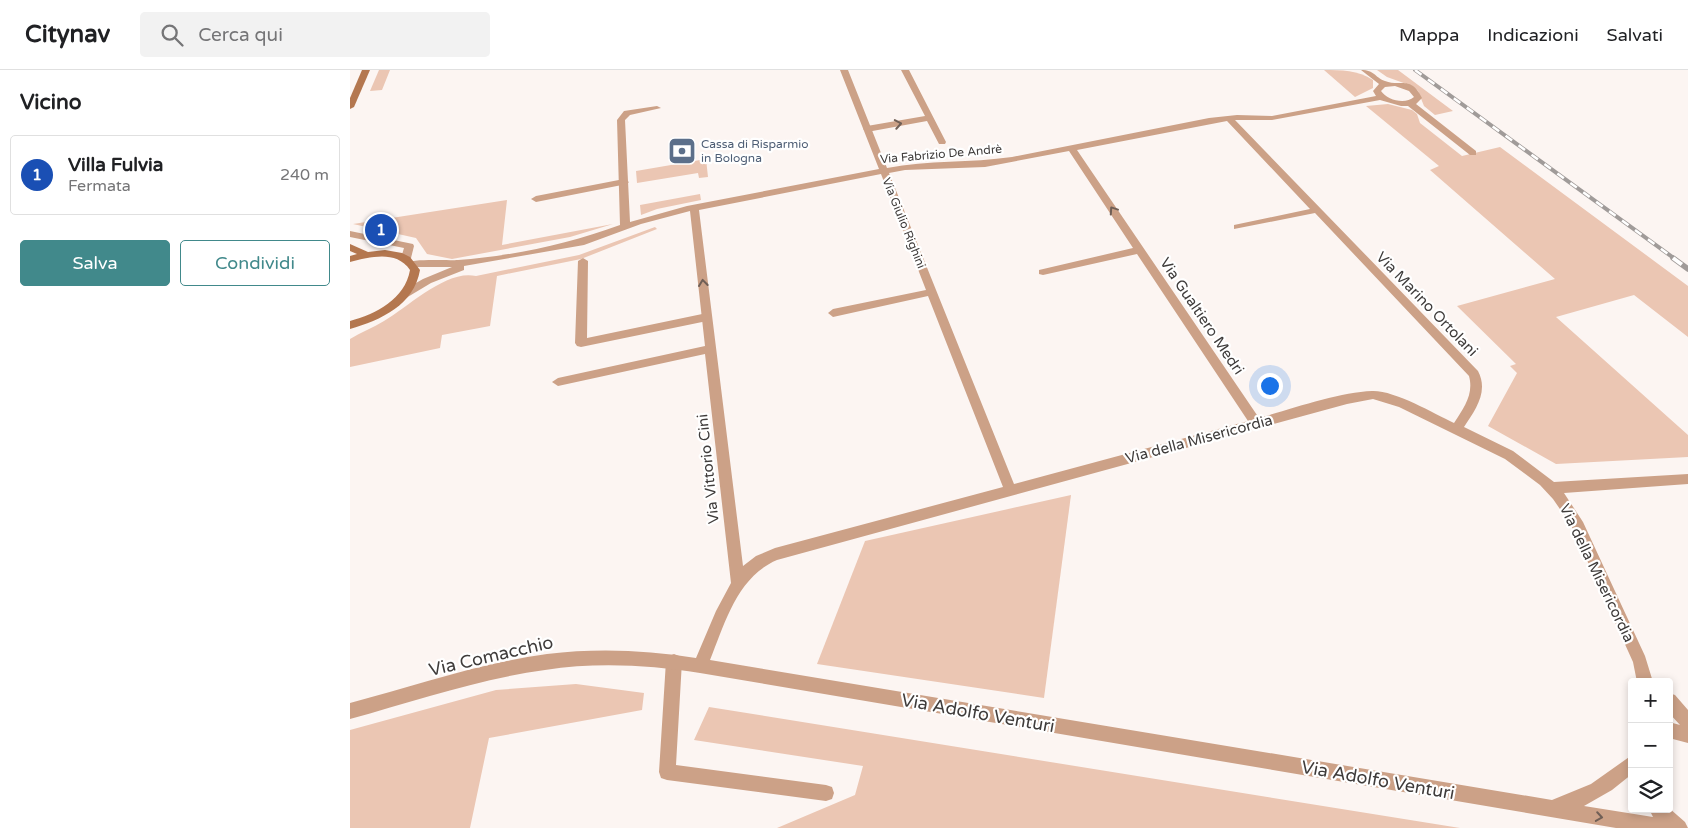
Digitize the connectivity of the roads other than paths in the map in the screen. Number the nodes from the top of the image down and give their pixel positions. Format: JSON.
{"nodes":[{"id":1,"x":366,"y":70,"type":"edge"},
{"id":2,"x":844,"y":70,"type":"edge"},
{"id":3,"x":905,"y":70,"type":"edge"},
{"id":4,"x":1365,"y":70,"type":"edge"},
{"id":5,"x":1384,"y":85,"type":"junction"},
{"id":6,"x":1381,"y":97,"type":"junction"},
{"id":7,"x":351,"y":102,"type":"edge"},
{"id":8,"x":1409,"y":103,"type":"junction"},
{"id":9,"x":657,"y":108,"type":"dead end"},
{"id":10,"x":929,"y":118,"type":"junction"},
{"id":11,"x":1229,"y":118,"type":"junction"},
{"id":12,"x":867,"y":129,"type":"junction"},
{"id":13,"x":942,"y":142,"type":"dead end"},
{"id":14,"x":1071,"y":148,"type":"junction"},
{"id":15,"x":1473,"y":153,"type":"dead end"},
{"id":16,"x":883,"y":171,"type":"junction"},
{"id":17,"x":624,"y":182,"type":"junction"},
{"id":18,"x":536,"y":199,"type":"dead end"},
{"id":19,"x":694,"y":208,"type":"junction"},
{"id":20,"x":1317,"y":210,"type":"junction"},
{"id":21,"x":625,"y":226,"type":"junction"},
{"id":22,"x":1236,"y":227,"type":"dead end"},
{"id":23,"x":350,"y":234,"type":"edge"},
{"id":24,"x":350,"y":247,"type":"edge"},
{"id":25,"x":1140,"y":250,"type":"junction"},
{"id":26,"x":367,"y":255,"type":"junction"},
{"id":27,"x":350,"y":260,"type":"edge"},
{"id":28,"x":408,"y":261,"type":"junction"},
{"id":29,"x":583,"y":261,"type":"dead end"},
{"id":30,"x":479,"y":262,"type":"junction"},
{"id":31,"x":1043,"y":272,"type":"dead end"},
{"id":32,"x":931,"y":292,"type":"junction"},
{"id":33,"x":406,"y":294,"type":"junction"},
{"id":34,"x":377,"y":314,"type":"junction"},
{"id":35,"x":833,"y":314,"type":"dead end"},
{"id":36,"x":707,"y":317,"type":"junction"},
{"id":37,"x":350,"y":325,"type":"edge"},
{"id":38,"x":350,"y":333,"type":"edge"},
{"id":39,"x":711,"y":349,"type":"junction"},
{"id":40,"x":558,"y":382,"type":"dead end"},
{"id":41,"x":1256,"y":423,"type":"junction"},
{"id":42,"x":1456,"y":429,"type":"junction"},
{"id":43,"x":1688,"y":479,"type":"edge"},
{"id":44,"x":1552,"y":488,"type":"junction"},
{"id":45,"x":1010,"y":489,"type":"junction"},
{"id":46,"x":738,"y":585,"type":"junction"},
{"id":47,"x":674,"y":661,"type":"junction"},
{"id":48,"x":1640,"y":661,"type":"junction"},
{"id":49,"x":700,"y":666,"type":"junction"},
{"id":50,"x":1644,"y":678,"type":"edge"},
{"id":51,"x":1651,"y":678,"type":"edge"},
{"id":52,"x":1673,"y":705,"type":"edge"},
{"id":53,"x":350,"y":711,"type":"edge"},
{"id":54,"x":1688,"y":722,"type":"edge"},
{"id":55,"x":1673,"y":731,"type":"edge"},
{"id":56,"x":1688,"y":735,"type":"edge"},
{"id":57,"x":1628,"y":767,"type":"edge"},
{"id":58,"x":826,"y":793,"type":"dead end"},
{"id":59,"x":1551,"y":809,"type":"junction"},
{"id":60,"x":1661,"y":813,"type":"edge"},
{"id":61,"x":1667,"y":828,"type":"edge"},
{"id":62,"x":1679,"y":828,"type":"edge"}],
"edges":[{"from":1,"to":7,"type":"main road"},
{"from":2,"to":12,"type":"street","name":"Via Giulio Righini"},
{"from":3,"to":10,"type":"street"},
{"from":4,"to":5,"type":"street"},
{"from":5,"to":6,"type":"street"},
{"from":5,"to":8,"type":"street"},
{"from":6,"to":8,"type":"street","name":"Via Fabrizio De Andrè"},
{"from":6,"to":11,"type":"street","name":"Via Fabrizio De Andrè"},
{"from":8,"to":15,"type":"street"},
{"from":9,"to":17,"type":"street"},
{"from":12,"to":10,"type":"street","one_way":true},
{"from":10,"to":13,"type":"street"},
{"from":11,"to":14,"type":"street","name":"Via Fabrizio De Andrè"},
{"from":11,"to":20,"type":"street","name":"Via Marino Ortolani"},
{"from":12,"to":16,"type":"street","name":"Via Giulio Righini"},
{"from":14,"to":16,"type":"street","name":"Via Fabrizio De Andrè"},
{"from":25,"to":14,"type":"street","name":"Via Gualtiero Medri","one_way":true},
{"from":16,"to":19,"type":"street","name":"Via Fabrizio De Andrè"},
{"from":16,"to":32,"type":"street","name":"Via Giulio Righini"},
{"from":17,"to":18,"type":"street"},
{"from":17,"to":21,"type":"street"},
{"from":19,"to":21,"type":"street","name":"Via Fabrizio De Andrè"},
{"from":36,"to":19,"type":"street","name":"Via Vittorio Cini","one_way":true},
{"from":20,"to":22,"type":"street"},
{"from":20,"to":42,"type":"street","name":"Via Marino Ortolani"},
{"from":21,"to":30,"type":"street","name":"Via Fabrizio De Andrè"},
{"from":23,"to":28,"type":"street"},
{"from":24,"to":26,"type":"main road"},
{"from":25,"to":31,"type":"street","name":"Via Gualtiero Medri"},
{"from":25,"to":41,"type":"street","name":"Via Gualtiero Medri"},
{"from":26,"to":27,"type":"main road"},
{"from":26,"to":28,"type":"main road"},
{"from":28,"to":30,"type":"street","name":"Via Fabrizio De Andrè"},
{"from":28,"to":33,"type":"main road"},
{"from":29,"to":36,"type":"street"},
{"from":30,"to":33,"type":"street","name":"Via Fabrizio De Andrè"},
{"from":32,"to":35,"type":"street"},
{"from":32,"to":45,"type":"street","name":"Via Giulio Righini"},
{"from":33,"to":34,"type":"main road"},
{"from":34,"to":37,"type":"main road"},
{"from":34,"to":38,"type":"main road"},
{"from":36,"to":39,"type":"street","name":"Via Vittorio Cini"},
{"from":39,"to":40,"type":"street"},
{"from":39,"to":46,"type":"street","name":"Via Vittorio Cini"},
{"from":41,"to":42,"type":"street","name":"Via della Misericordia"},
{"from":41,"to":45,"type":"street","name":"Via della Misericordia"},
{"from":42,"to":44,"type":"street","name":"Via della Misericordia"},
{"from":43,"to":44,"type":"street"},
{"from":44,"to":48,"type":"street","name":"Via della Misericordia"},
{"from":45,"to":46,"type":"street","name":"Via della Misericordia"},
{"from":46,"to":49,"type":"street","name":"Via della Misericordia"},
{"from":47,"to":49,"type":"street","name":"Via Adolfo Venturi"},
{"from":47,"to":53,"type":"street","name":"Via Comacchio"},
{"from":47,"to":58,"type":"street"},
{"from":48,"to":50,"type":"street","name":"Via della Misericordia"},
{"from":48,"to":51,"type":"street","name":"Via della Misericordia"},
{"from":49,"to":59,"type":"street","name":"Via Adolfo Venturi"},
{"from":52,"to":54,"type":"street"},
{"from":55,"to":56,"type":"street"},
{"from":57,"to":59,"type":"street","name":"Via Adolfo Venturi"},
{"from":59,"to":61,"type":"street","name":"Via Adolfo Venturi","one_way":true},
{"from":60,"to":62,"type":"street"}]}
